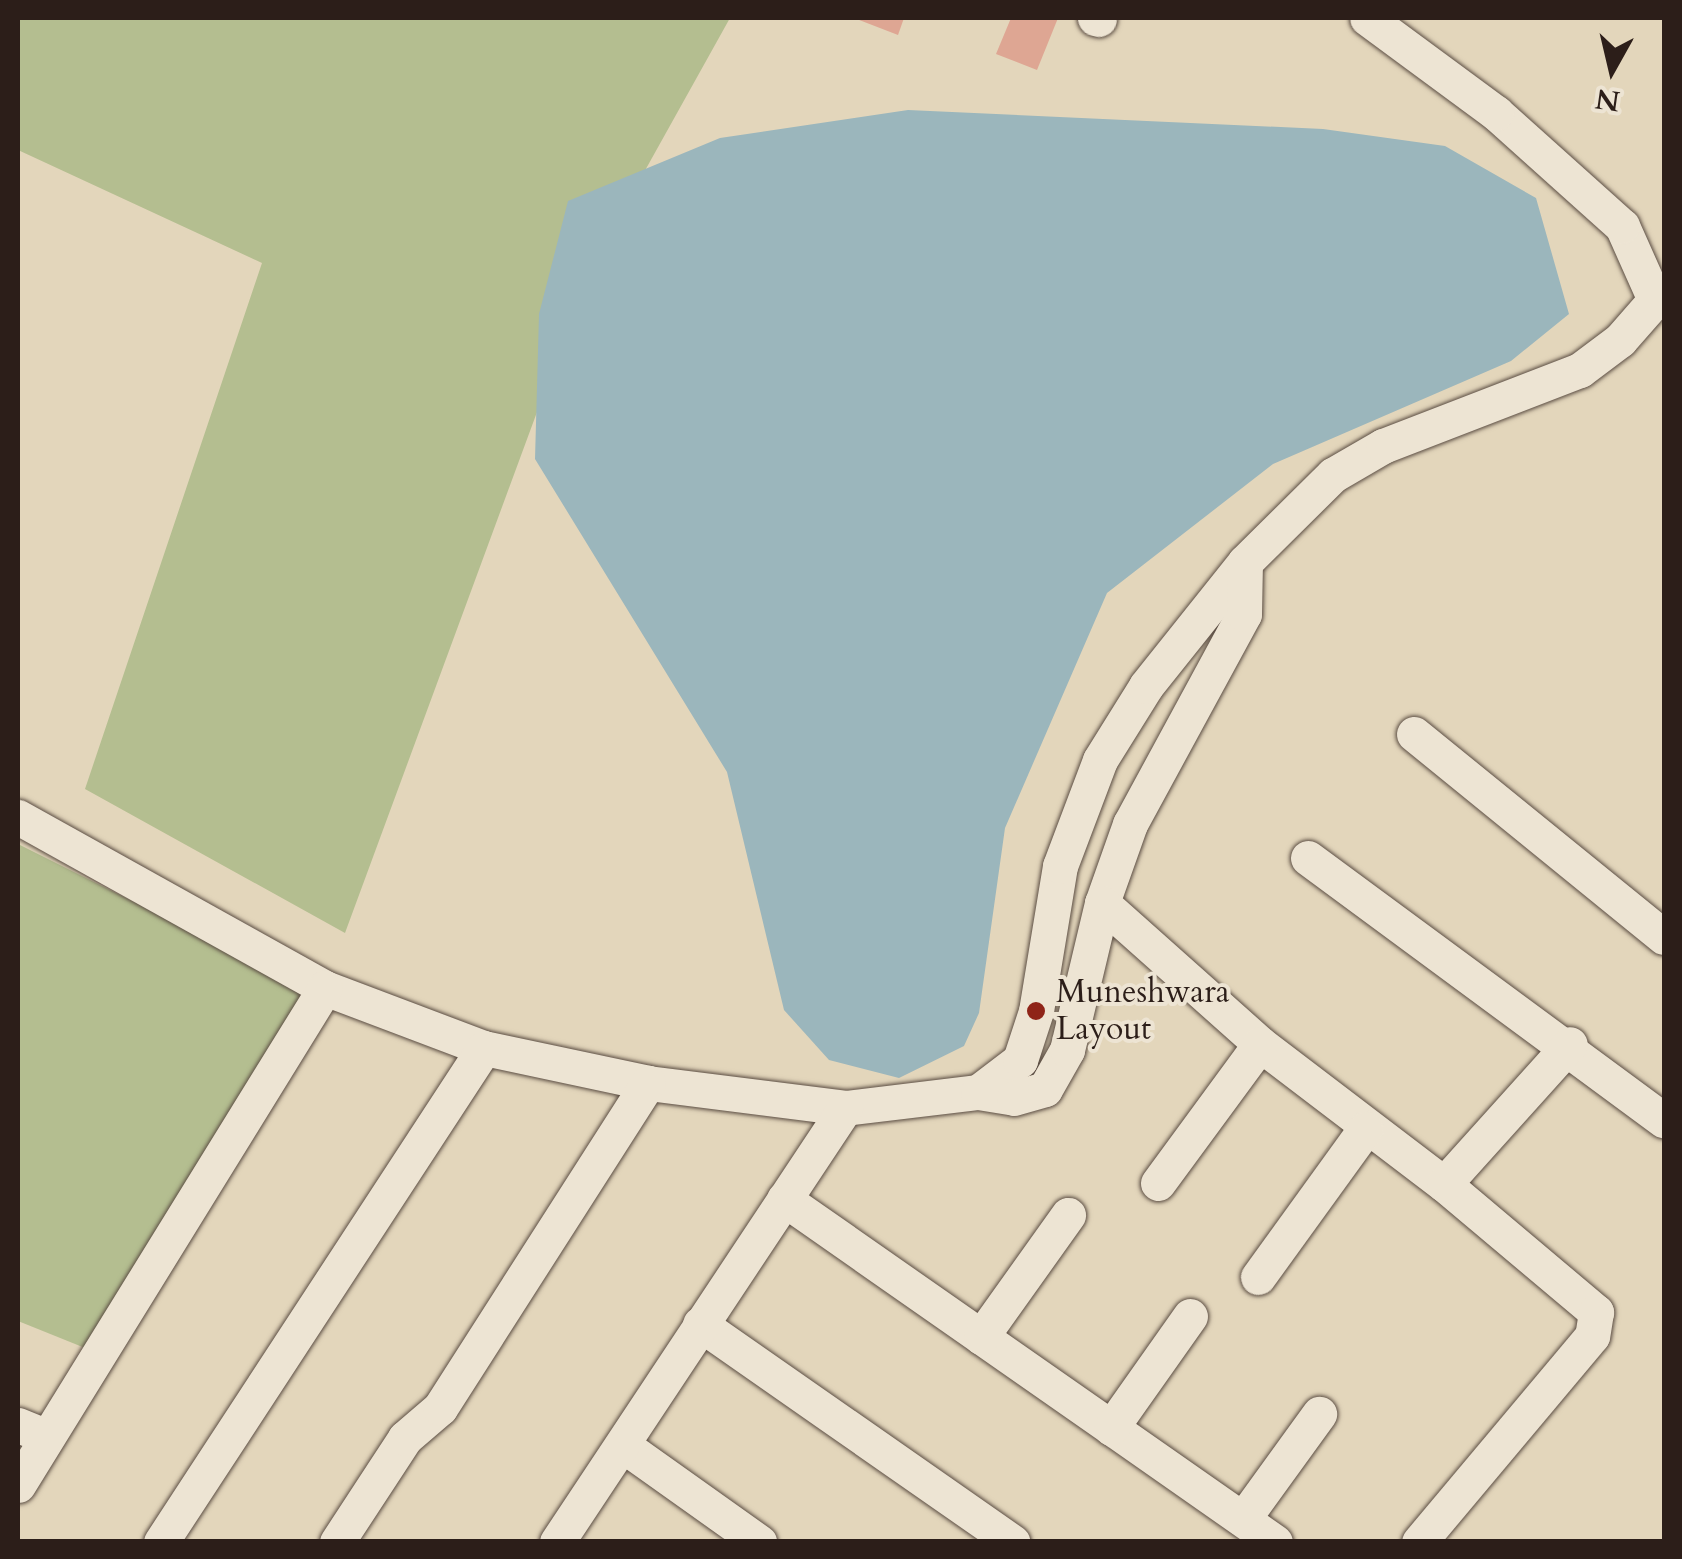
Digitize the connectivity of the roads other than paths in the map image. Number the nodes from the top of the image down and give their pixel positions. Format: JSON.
{"nodes":[{"id":1,"x":1367,"y":18,"type":"edge"},
{"id":2,"x":1660,"y":302,"type":"edge"},
{"id":3,"x":1245,"y":562,"type":"junction"},
{"id":4,"x":1414,"y":734,"type":"dead end"},
{"id":5,"x":18,"y":817,"type":"edge"},
{"id":6,"x":1308,"y":858,"type":"dead end"},
{"id":7,"x":1102,"y":903,"type":"junction"},
{"id":8,"x":1664,"y":936,"type":"edge"},
{"id":9,"x":326,"y":988,"type":"junction"},
{"id":10,"x":1260,"y":1044,"type":"junction"},
{"id":11,"x":1570,"y":1044,"type":"junction"},
{"id":12,"x":484,"y":1048,"type":"junction"},
{"id":13,"x":648,"y":1083,"type":"junction"},
{"id":14,"x":978,"y":1092,"type":"junction"},
{"id":15,"x":845,"y":1108,"type":"junction"},
{"id":16,"x":1664,"y":1120,"type":"edge"},
{"id":17,"x":1365,"y":1129,"type":"junction"},
{"id":18,"x":1158,"y":1182,"type":"dead end"},
{"id":19,"x":1444,"y":1184,"type":"junction"},
{"id":20,"x":784,"y":1199,"type":"junction"},
{"id":21,"x":1068,"y":1215,"type":"dead end"},
{"id":22,"x":1258,"y":1277,"type":"dead end"},
{"id":23,"x":1190,"y":1316,"type":"dead end"},
{"id":24,"x":700,"y":1324,"type":"junction"},
{"id":25,"x":981,"y":1337,"type":"junction"},
{"id":26,"x":1319,"y":1414,"type":"dead end"},
{"id":27,"x":1112,"y":1428,"type":"junction"},
{"id":28,"x":32,"y":1431,"type":"edge"},
{"id":29,"x":624,"y":1446,"type":"junction"},
{"id":30,"x":18,"y":1484,"type":"edge"},
{"id":31,"x":1243,"y":1519,"type":"junction"},
{"id":32,"x":161,"y":1542,"type":"edge"},
{"id":33,"x":337,"y":1542,"type":"edge"},
{"id":34,"x":557,"y":1542,"type":"edge"},
{"id":35,"x":760,"y":1542,"type":"edge"},
{"id":36,"x":1013,"y":1542,"type":"edge"},
{"id":37,"x":1275,"y":1542,"type":"edge"},
{"id":38,"x":1420,"y":1542,"type":"edge"}],
"edges":[{"from":1,"to":2,"type":"street"},
{"from":2,"to":3,"type":"street"},
{"from":3,"to":7,"type":"street"},
{"from":3,"to":14,"type":"street"},
{"from":4,"to":8,"type":"street"},
{"from":5,"to":9,"type":"street"},
{"from":6,"to":11,"type":"street"},
{"from":7,"to":10,"type":"street"},
{"from":7,"to":14,"type":"street"},
{"from":9,"to":12,"type":"street"},
{"from":9,"to":28,"type":"street"},
{"from":10,"to":17,"type":"street"},
{"from":10,"to":18,"type":"street"},
{"from":11,"to":16,"type":"street"},
{"from":11,"to":19,"type":"street"},
{"from":12,"to":13,"type":"street"},
{"from":12,"to":32,"type":"street"},
{"from":13,"to":15,"type":"street"},
{"from":13,"to":33,"type":"street"},
{"from":14,"to":15,"type":"street"},
{"from":15,"to":20,"type":"street"},
{"from":17,"to":19,"type":"street"},
{"from":17,"to":22,"type":"street"},
{"from":19,"to":38,"type":"street"},
{"from":20,"to":24,"type":"street"},
{"from":20,"to":25,"type":"street"},
{"from":21,"to":25,"type":"street"},
{"from":23,"to":27,"type":"street"},
{"from":24,"to":29,"type":"street"},
{"from":24,"to":36,"type":"street"},
{"from":25,"to":27,"type":"street"},
{"from":26,"to":31,"type":"street"},
{"from":27,"to":31,"type":"street"},
{"from":28,"to":30,"type":"street"},
{"from":29,"to":34,"type":"street"},
{"from":29,"to":35,"type":"street"},
{"from":31,"to":37,"type":"street"}]}
